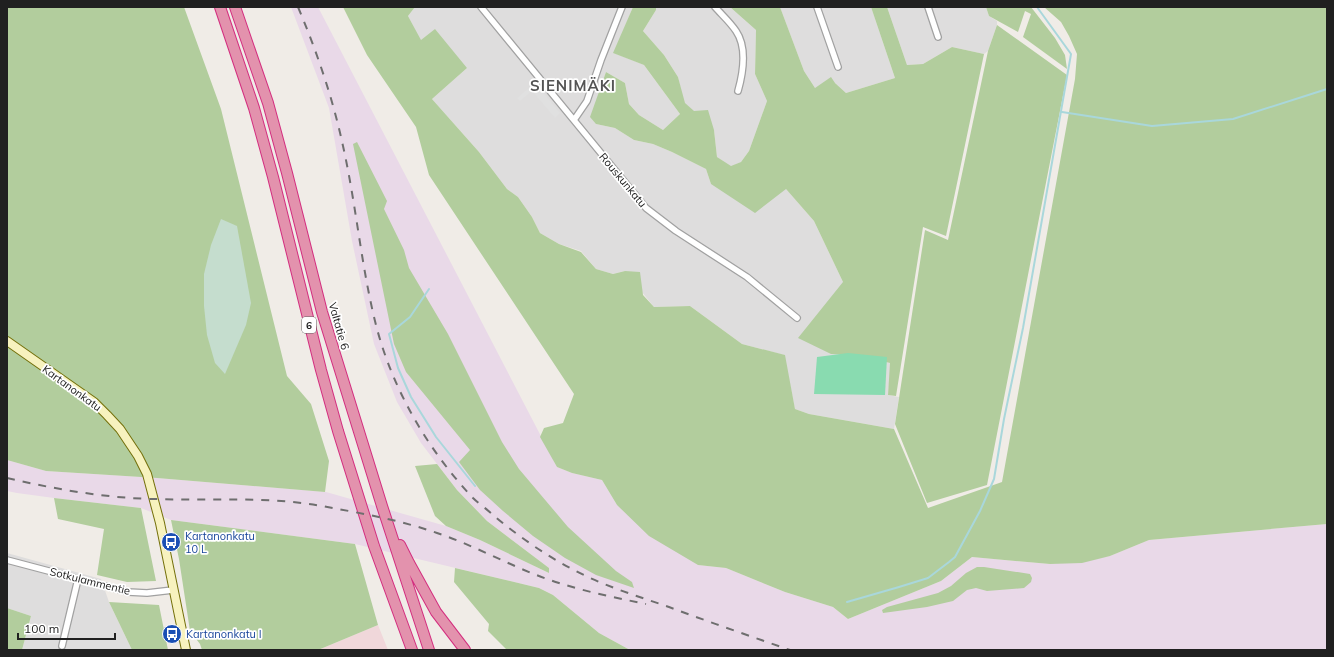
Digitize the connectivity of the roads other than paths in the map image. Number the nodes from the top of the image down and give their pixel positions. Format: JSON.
{"nodes":[{"id":1,"x":220,"y":7,"type":"edge"},
{"id":2,"x":235,"y":7,"type":"edge"},
{"id":3,"x":481,"y":7,"type":"edge"},
{"id":4,"x":622,"y":7,"type":"edge"},
{"id":5,"x":715,"y":7,"type":"edge"},
{"id":6,"x":817,"y":7,"type":"edge"},
{"id":7,"x":928,"y":7,"type":"edge"},
{"id":8,"x":938,"y":37,"type":"dead end"},
{"id":9,"x":838,"y":67,"type":"dead end"},
{"id":10,"x":738,"y":91,"type":"dead end"},
{"id":11,"x":574,"y":120,"type":"junction"},
{"id":12,"x":797,"y":318,"type":"dead end"},
{"id":13,"x":7,"y":341,"type":"edge"},
{"id":14,"x":382,"y":506,"type":"junction"},
{"id":15,"x":7,"y":560,"type":"edge"},
{"id":16,"x":78,"y":579,"type":"junction"},
{"id":17,"x":173,"y":590,"type":"junction"},
{"id":18,"x":62,"y":646,"type":"dead end"},
{"id":19,"x":186,"y":650,"type":"edge"},
{"id":20,"x":412,"y":650,"type":"edge"},
{"id":21,"x":429,"y":650,"type":"edge"},
{"id":22,"x":465,"y":650,"type":"edge"}],
"edges":[{"from":1,"to":20,"type":"highway","number":"6"},
{"from":2,"to":14,"type":"highway","name":"Valtatie 6","number":"6"},
{"from":3,"to":11,"type":"street","name":"Rouskunkatu"},
{"from":4,"to":11,"type":"street"},
{"from":5,"to":10,"type":"street"},
{"from":6,"to":9,"type":"street"},
{"from":7,"to":8,"type":"street"},
{"from":11,"to":12,"type":"street","name":"Rouskunkatu"},
{"from":13,"to":17,"type":"main road","name":"Kartanonkatu"},
{"from":14,"to":21,"type":"highway","name":"Valtatie 6","number":"6"},
{"from":14,"to":22,"type":"highway"},
{"from":15,"to":16,"type":"street","name":"Sotkulammentie"},
{"from":16,"to":17,"type":"street","name":"Sotkulammentie"},
{"from":16,"to":18,"type":"street"},
{"from":17,"to":19,"type":"main road","name":"Kartanonkatu"}]}
